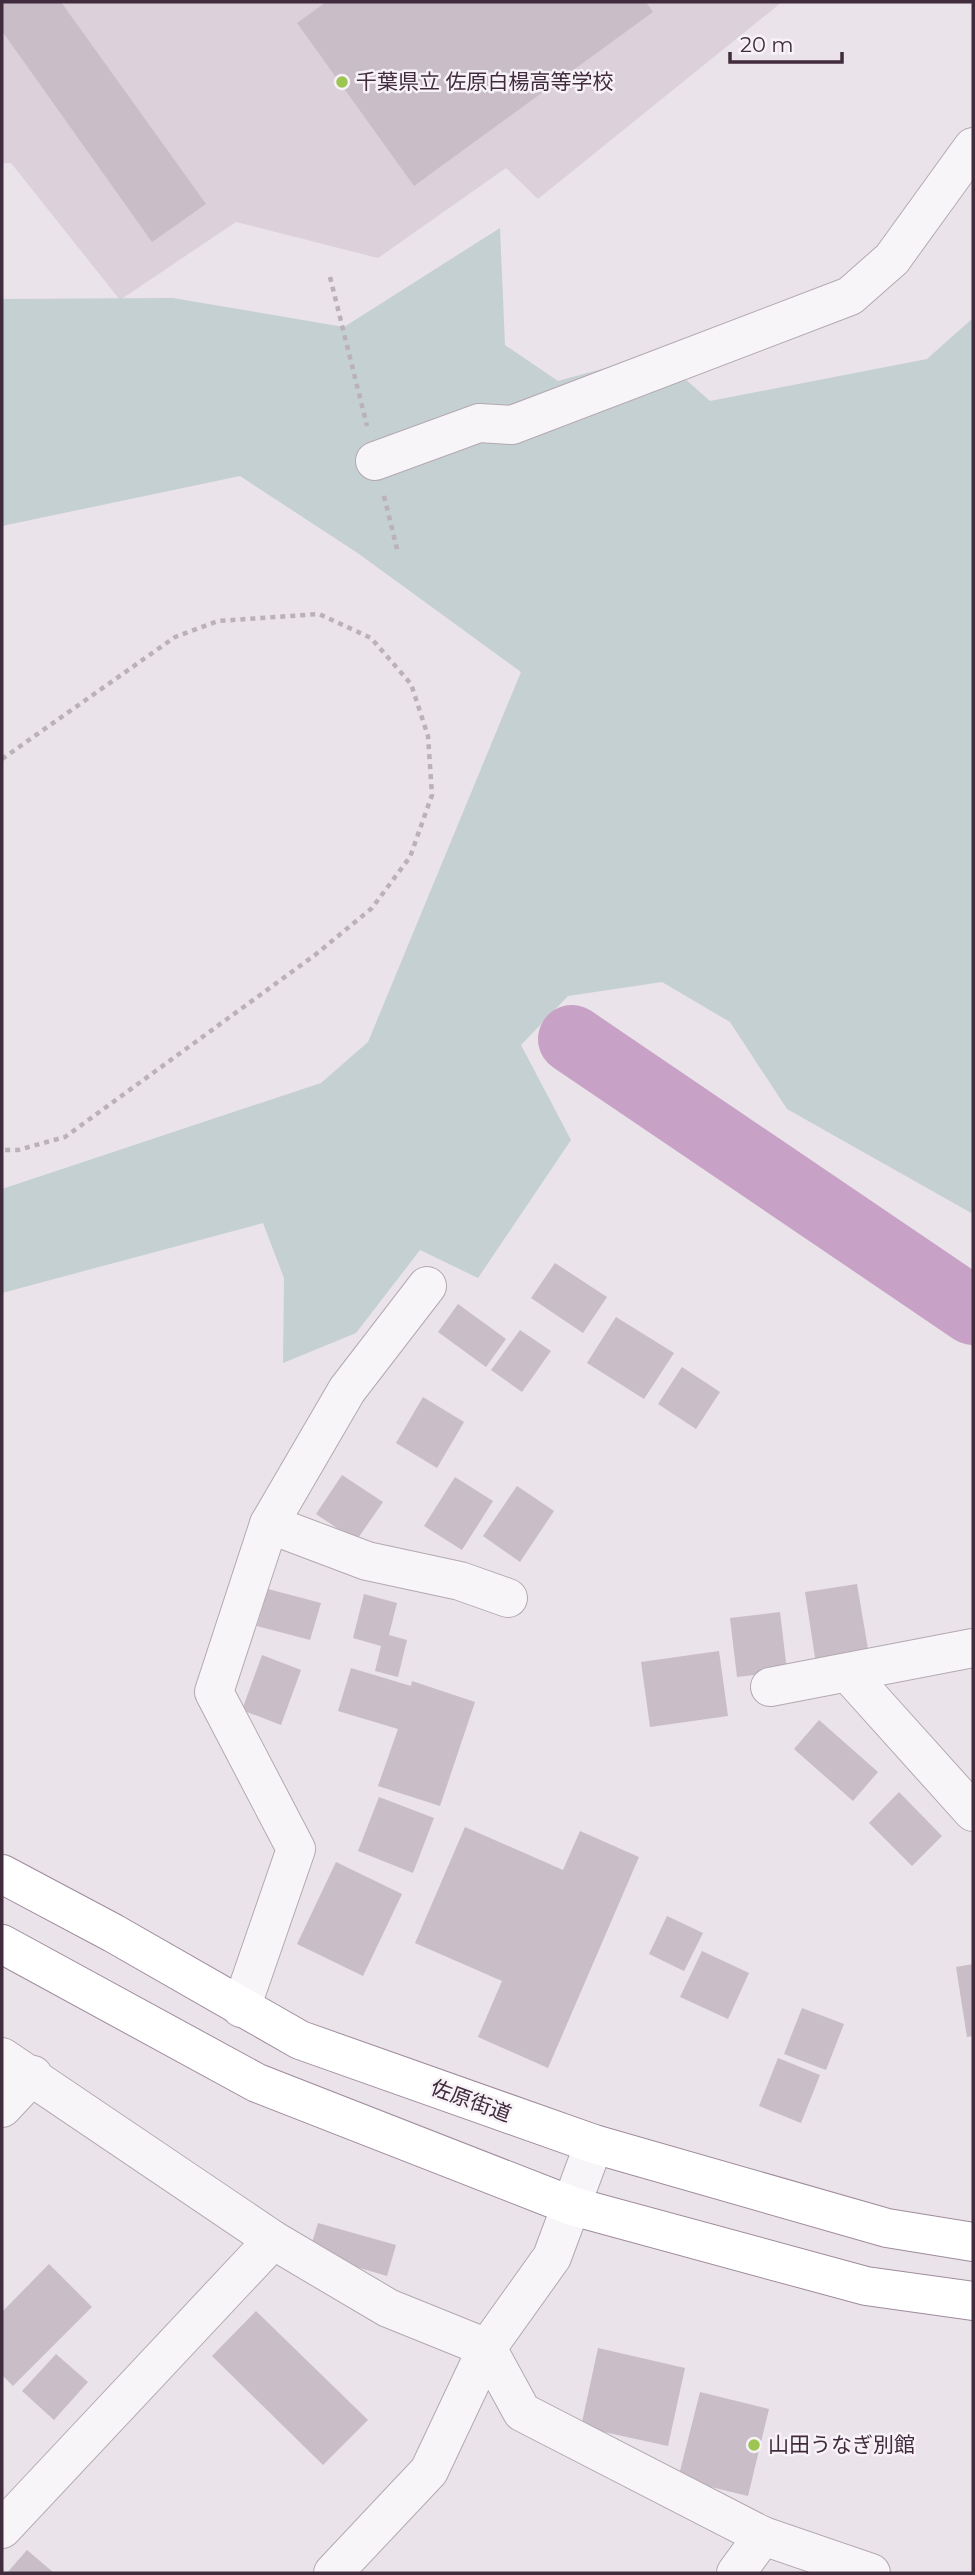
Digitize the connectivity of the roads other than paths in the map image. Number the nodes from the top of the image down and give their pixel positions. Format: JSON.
{"nodes":[{"id":1,"x":973,"y":148,"type":"edge"},
{"id":2,"x":375,"y":461,"type":"road end"},
{"id":3,"x":427,"y":1286,"type":"dead end"},
{"id":4,"x":270,"y":1524,"type":"junction"},
{"id":5,"x":508,"y":1598,"type":"dead end"},
{"id":6,"x":973,"y":1647,"type":"edge"},
{"id":7,"x":848,"y":1673,"type":"junction"},
{"id":8,"x":769,"y":1687,"type":"dead end"},
{"id":9,"x":973,"y":1812,"type":"edge"},
{"id":10,"x":2,"y":1874,"type":"edge"},
{"id":11,"x":2,"y":1944,"type":"edge"},
{"id":12,"x":241,"y":2008,"type":"junction"},
{"id":13,"x":17,"y":2066,"type":"edge"},
{"id":14,"x":2,"y":2108,"type":"edge"},
{"id":15,"x":594,"y":2144,"type":"junction"},
{"id":16,"x":572,"y":2206,"type":"junction"},
{"id":17,"x":273,"y":2240,"type":"junction"},
{"id":18,"x":973,"y":2242,"type":"edge"},
{"id":19,"x":973,"y":2301,"type":"edge"},
{"id":20,"x":487,"y":2348,"type":"junction"},
{"id":21,"x":2,"y":2529,"type":"edge"},
{"id":22,"x":763,"y":2536,"type":"junction"},
{"id":23,"x":333,"y":2573,"type":"edge"},
{"id":24,"x":736,"y":2573,"type":"edge"},
{"id":25,"x":871,"y":2573,"type":"edge"}],
"edges":[{"from":1,"to":2,"type":"street"},
{"from":3,"to":4,"type":"street"},
{"from":4,"to":5,"type":"street"},
{"from":4,"to":12,"type":"street"},
{"from":6,"to":7,"type":"street"},
{"from":7,"to":8,"type":"street"},
{"from":7,"to":9,"type":"street"},
{"from":10,"to":12,"type":"highway","name":"佐原街道"},
{"from":11,"to":16,"type":"highway"},
{"from":12,"to":15,"type":"highway","name":"佐原街道"},
{"from":13,"to":14,"type":"street"},
{"from":13,"to":17,"type":"street"},
{"from":15,"to":16,"type":"street"},
{"from":15,"to":18,"type":"highway","name":"佐原街道"},
{"from":16,"to":19,"type":"highway"},
{"from":16,"to":20,"type":"street"},
{"from":17,"to":20,"type":"street"},
{"from":17,"to":21,"type":"street"},
{"from":20,"to":22,"type":"street"},
{"from":20,"to":23,"type":"street"},
{"from":22,"to":24,"type":"street"},
{"from":22,"to":25,"type":"street"}]}
